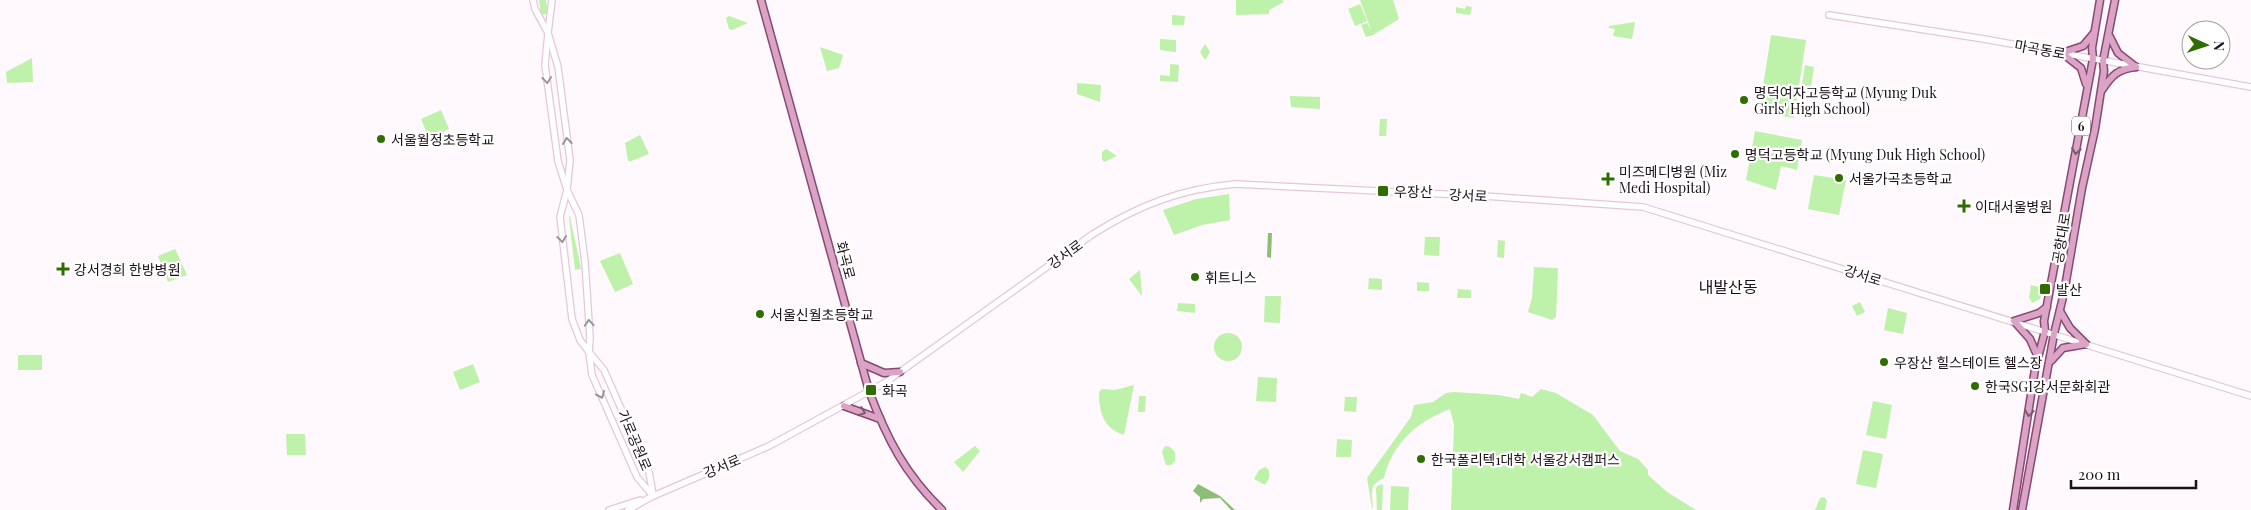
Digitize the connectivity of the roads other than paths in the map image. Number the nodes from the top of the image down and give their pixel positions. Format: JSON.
{"nodes":[{"id":1,"x":533,"y":0,"type":"edge"},
{"id":2,"x":761,"y":0,"type":"edge"},
{"id":3,"x":2100,"y":0,"type":"edge"},
{"id":4,"x":2115,"y":0,"type":"edge"},
{"id":5,"x":553,"y":3,"type":"edge"},
{"id":6,"x":534,"y":9,"type":"junction"},
{"id":7,"x":1829,"y":15,"type":"dead end"},
{"id":8,"x":2094,"y":32,"type":"junction"},
{"id":9,"x":548,"y":33,"type":"junction"},
{"id":10,"x":2110,"y":37,"type":"junction"},
{"id":11,"x":2062,"y":53,"type":"junction"},
{"id":12,"x":2093,"y":59,"type":"junction"},
{"id":13,"x":2103,"y":61,"type":"junction"},
{"id":14,"x":546,"y":65,"type":"junction"},
{"id":15,"x":558,"y":67,"type":"junction"},
{"id":16,"x":2136,"y":67,"type":"junction"},
{"id":17,"x":2087,"y":86,"type":"junction"},
{"id":18,"x":2251,"y":87,"type":"edge"},
{"id":19,"x":2100,"y":92,"type":"junction"},
{"id":20,"x":567,"y":190,"type":"junction"},
{"id":21,"x":2047,"y":307,"type":"junction"},
{"id":22,"x":2060,"y":311,"type":"junction"},
{"id":23,"x":2014,"y":322,"type":"junction"},
{"id":24,"x":2045,"y":331,"type":"junction"},
{"id":25,"x":2054,"y":334,"type":"junction"},
{"id":26,"x":2086,"y":344,"type":"junction"},
{"id":27,"x":589,"y":352,"type":"junction"},
{"id":28,"x":2038,"y":356,"type":"junction"},
{"id":29,"x":861,"y":363,"type":"junction"},
{"id":30,"x":2048,"y":364,"type":"junction"},
{"id":31,"x":900,"y":372,"type":"junction"},
{"id":32,"x":869,"y":391,"type":"junction"},
{"id":33,"x":2251,"y":396,"type":"edge"},
{"id":34,"x":844,"y":406,"type":"junction"},
{"id":35,"x":880,"y":419,"type":"junction"},
{"id":36,"x":652,"y":496,"type":"junction"},
{"id":37,"x":609,"y":510,"type":"edge"},
{"id":38,"x":628,"y":510,"type":"edge"},
{"id":39,"x":942,"y":510,"type":"edge"},
{"id":40,"x":2013,"y":510,"type":"edge"},
{"id":41,"x":2022,"y":510,"type":"edge"}],
"edges":[{"from":1,"to":6,"type":"main road","name":"가로공원로"},
{"from":2,"to":29,"type":"main road","name":"화곡로"},
{"from":3,"to":8,"type":"main road","name":"공항대로","number":"6"},
{"from":4,"to":10,"type":"main road","name":"공항대로","number":"6"},
{"from":5,"to":6,"type":"main road"},
{"from":5,"to":9,"type":"main road","name":"가로공원로"},
{"from":6,"to":9,"type":"main road","name":"가로공원로"},
{"from":7,"to":11,"type":"main road","name":"마곡동로"},
{"from":8,"to":11,"type":"main road"},
{"from":8,"to":12,"type":"main road","name":"공항대로","number":"6"},
{"from":9,"to":14,"type":"main road","name":"가로공원로"},
{"from":9,"to":15,"type":"main road","name":"가로공원로"},
{"from":10,"to":13,"type":"main road","name":"공항대로","number":"6"},
{"from":10,"to":16,"type":"main road"},
{"from":11,"to":12,"type":"main road","name":"마곡동로"},
{"from":11,"to":17,"type":"main road"},
{"from":12,"to":13,"type":"main road","name":"마곡동로"},
{"from":12,"to":17,"type":"main road","name":"공항대로","number":"6"},
{"from":13,"to":16,"type":"main road","name":"마곡동로"},
{"from":13,"to":19,"type":"main road","name":"공항대로","number":"6"},
{"from":14,"to":15,"type":"main road"},
{"from":14,"to":20,"type":"main road","name":"가로공원로","one_way":true},
{"from":20,"to":15,"type":"main road","name":"가로공원로","one_way":true},
{"from":16,"to":18,"type":"main road","name":"마곡동로"},
{"from":16,"to":19,"type":"main road"},
{"from":17,"to":21,"type":"main road","name":"공항대로","number":"6","one_way":true},
{"from":19,"to":22,"type":"main road","name":"공항대로","number":"6"},
{"from":27,"to":20,"type":"main road","name":"가로공원로","one_way":true},
{"from":20,"to":27,"type":"main road","name":"가로공원로","one_way":true},
{"from":21,"to":23,"type":"main road"},
{"from":21,"to":24,"type":"main road","name":"공항대로","number":"6"},
{"from":22,"to":25,"type":"main road","name":"공항대로","number":"6"},
{"from":22,"to":26,"type":"main road"},
{"from":23,"to":24,"type":"main road","name":"강서로"},
{"from":23,"to":28,"type":"main road"},
{"from":23,"to":31,"type":"main road","name":"강서로"},
{"from":24,"to":25,"type":"main road","name":"강서로"},
{"from":24,"to":28,"type":"main road","name":"공항대로","number":"6"},
{"from":25,"to":26,"type":"main road","name":"강서로"},
{"from":25,"to":30,"type":"main road","name":"공항대로","number":"6"},
{"from":26,"to":30,"type":"main road"},
{"from":26,"to":33,"type":"main road","name":"강서로"},
{"from":27,"to":36,"type":"main road","name":"가로공원로","one_way":true},
{"from":27,"to":36,"type":"main road","name":"가로공원로"},
{"from":28,"to":40,"type":"main road","name":"공항대로","number":"6","one_way":true},
{"from":29,"to":31,"type":"main road"},
{"from":29,"to":32,"type":"main road","name":"화곡로"},
{"from":30,"to":41,"type":"main road","name":"공항대로","number":"6"},
{"from":31,"to":32,"type":"main road","name":"강서로"},
{"from":32,"to":34,"type":"main road","name":"강서로"},
{"from":32,"to":35,"type":"main road","name":"화곡로"},
{"from":34,"to":35,"type":"main road","one_way":true},
{"from":34,"to":36,"type":"main road","name":"강서로"},
{"from":35,"to":39,"type":"main road","name":"화곡로"},
{"from":36,"to":37,"type":"main road","name":"강서로"},
{"from":36,"to":38,"type":"main road","name":"강서로"}]}
